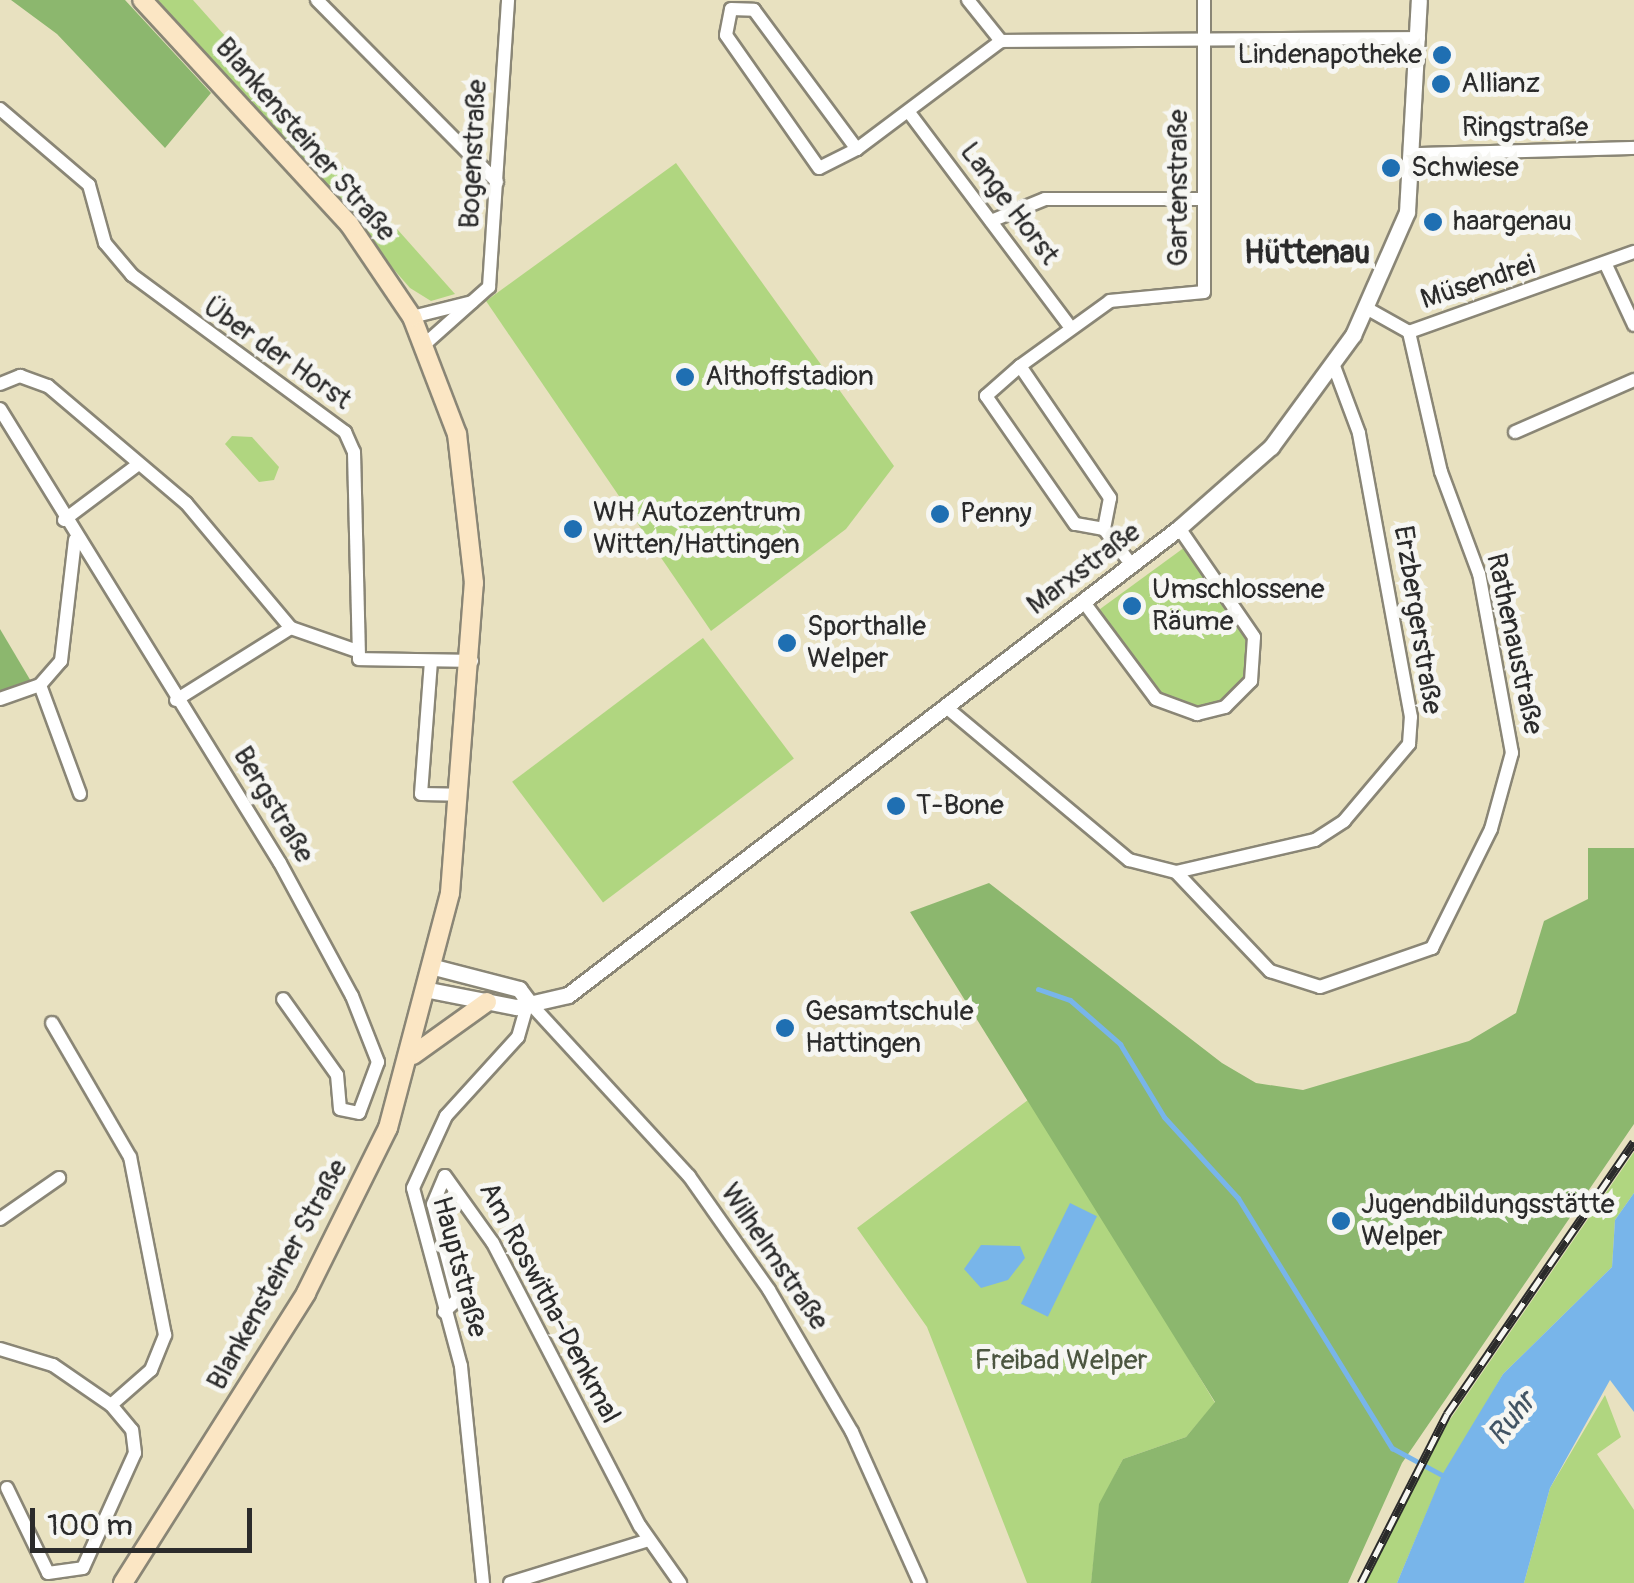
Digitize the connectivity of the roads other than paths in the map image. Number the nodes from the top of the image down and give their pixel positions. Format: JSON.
{"nodes":[{"id":1,"x":142,"y":0,"type":"edge"},
{"id":2,"x":316,"y":0,"type":"edge"},
{"id":3,"x":508,"y":0,"type":"edge"},
{"id":4,"x":968,"y":0,"type":"edge"},
{"id":5,"x":1204,"y":0,"type":"edge"},
{"id":6,"x":1420,"y":0,"type":"edge"},
{"id":7,"x":728,"y":5,"type":"edge"},
{"id":8,"x":1419,"y":38,"type":"junction"},
{"id":9,"x":1001,"y":41,"type":"junction"},
{"id":10,"x":1204,"y":41,"type":"junction"},
{"id":11,"x":0,"y":109,"type":"edge"},
{"id":12,"x":911,"y":115,"type":"junction"},
{"id":13,"x":1634,"y":148,"type":"edge"},
{"id":14,"x":857,"y":149,"type":"junction"},
{"id":15,"x":1416,"y":154,"type":"junction"},
{"id":16,"x":497,"y":182,"type":"junction"},
{"id":17,"x":1203,"y":199,"type":"junction"},
{"id":18,"x":991,"y":221,"type":"junction"},
{"id":19,"x":1634,"y":252,"type":"edge"},
{"id":20,"x":1607,"y":267,"type":"junction"},
{"id":21,"x":472,"y":302,"type":"junction"},
{"id":22,"x":1368,"y":309,"type":"junction"},
{"id":23,"x":412,"y":317,"type":"junction"},
{"id":24,"x":1068,"y":324,"type":"junction"},
{"id":25,"x":1634,"y":325,"type":"edge"},
{"id":26,"x":1409,"y":332,"type":"junction"},
{"id":27,"x":426,"y":344,"type":"junction"},
{"id":28,"x":1020,"y":366,"type":"junction"},
{"id":29,"x":1334,"y":366,"type":"junction"},
{"id":30,"x":1634,"y":380,"type":"edge"},
{"id":31,"x":0,"y":384,"type":"edge"},
{"id":32,"x":0,"y":409,"type":"edge"},
{"id":33,"x":1515,"y":432,"type":"dead end"},
{"id":34,"x":136,"y":466,"type":"junction"},
{"id":35,"x":64,"y":520,"type":"junction"},
{"id":36,"x":1179,"y":528,"type":"junction"},
{"id":37,"x":1104,"y":529,"type":"junction"},
{"id":38,"x":75,"y":540,"type":"junction"},
{"id":39,"x":1131,"y":564,"type":"junction"},
{"id":40,"x":1083,"y":600,"type":"junction"},
{"id":41,"x":291,"y":628,"type":"junction"},
{"id":42,"x":354,"y":650,"type":"junction"},
{"id":43,"x":431,"y":661,"type":"junction"},
{"id":44,"x":472,"y":661,"type":"junction"},
{"id":45,"x":40,"y":686,"type":"junction"},
{"id":46,"x":0,"y":699,"type":"edge"},
{"id":47,"x":176,"y":700,"type":"junction"},
{"id":48,"x":946,"y":708,"type":"junction"},
{"id":49,"x":80,"y":794,"type":"dead end"},
{"id":50,"x":460,"y":795,"type":"junction"},
{"id":51,"x":1176,"y":872,"type":"junction"},
{"id":52,"x":434,"y":966,"type":"junction"},
{"id":53,"x":429,"y":990,"type":"junction"},
{"id":54,"x":283,"y":999,"type":"dead end"},
{"id":55,"x":528,"y":1001,"type":"junction"},
{"id":56,"x":487,"y":1002,"type":"junction"},
{"id":57,"x":52,"y":1024,"type":"dead end"},
{"id":58,"x":413,"y":1056,"type":"junction"},
{"id":59,"x":59,"y":1178,"type":"dead end"},
{"id":60,"x":0,"y":1218,"type":"edge"},
{"id":61,"x":444,"y":1312,"type":"junction"},
{"id":62,"x":0,"y":1349,"type":"edge"},
{"id":63,"x":112,"y":1405,"type":"junction"},
{"id":64,"x":7,"y":1488,"type":"dead end"},
{"id":65,"x":649,"y":1540,"type":"junction"},
{"id":66,"x":123,"y":1583,"type":"edge"},
{"id":67,"x":483,"y":1583,"type":"edge"},
{"id":68,"x":510,"y":1583,"type":"edge"},
{"id":69,"x":680,"y":1583,"type":"edge"},
{"id":70,"x":920,"y":1583,"type":"edge"}],
"edges":[{"from":1,"to":23,"type":"main road","name":"Blankensteiner Straße"},
{"from":2,"to":16,"type":"street"},
{"from":3,"to":16,"type":"street","name":"Bogenstraße"},
{"from":4,"to":9,"type":"street"},
{"from":5,"to":10,"type":"street","name":"Gartenstraße"},
{"from":6,"to":8,"type":"street","name":"Marxstraße"},
{"from":7,"to":14,"type":"street"},
{"from":7,"to":14,"type":"street"},
{"from":8,"to":10,"type":"street"},
{"from":8,"to":15,"type":"street","name":"Marxstraße"},
{"from":9,"to":10,"type":"street"},
{"from":9,"to":12,"type":"street"},
{"from":10,"to":17,"type":"street","name":"Gartenstraße"},
{"from":11,"to":42,"type":"street","name":"Über der Horst"},
{"from":12,"to":14,"type":"street"},
{"from":12,"to":18,"type":"street","name":"Lange Horst"},
{"from":13,"to":15,"type":"street","name":"Ringstraße"},
{"from":15,"to":22,"type":"street","name":"Marxstraße"},
{"from":16,"to":21,"type":"street","name":"Bogenstraße"},
{"from":17,"to":18,"type":"street"},
{"from":17,"to":24,"type":"street","name":"Gartenstraße"},
{"from":18,"to":24,"type":"street","name":"Lange Horst"},
{"from":19,"to":20,"type":"street","name":"Müsendrei"},
{"from":20,"to":25,"type":"street"},
{"from":20,"to":26,"type":"street","name":"Müsendrei"},
{"from":21,"to":23,"type":"street"},
{"from":21,"to":27,"type":"street","name":"Bogenstraße"},
{"from":22,"to":26,"type":"street","name":"Müsendrei"},
{"from":22,"to":29,"type":"street","name":"Marxstraße"},
{"from":23,"to":27,"type":"main road","name":"Blankensteiner Straße"},
{"from":24,"to":28,"type":"street"},
{"from":26,"to":51,"type":"street","name":"Rathenaustraße"},
{"from":27,"to":44,"type":"main road","name":"Blankensteiner Straße"},
{"from":28,"to":37,"type":"street"},
{"from":28,"to":37,"type":"street"},
{"from":29,"to":36,"type":"street","name":"Marxstraße"},
{"from":29,"to":51,"type":"street","name":"Erzbergerstraße"},
{"from":30,"to":33,"type":"street"},
{"from":31,"to":34,"type":"street"},
{"from":32,"to":35,"type":"street","name":"Bergstraße"},
{"from":34,"to":35,"type":"street"},
{"from":34,"to":41,"type":"street"},
{"from":35,"to":38,"type":"street","name":"Bergstraße"},
{"from":36,"to":39,"type":"street","name":"Marxstraße"},
{"from":36,"to":40,"type":"street"},
{"from":37,"to":39,"type":"street"},
{"from":38,"to":45,"type":"street"},
{"from":38,"to":47,"type":"street","name":"Bergstraße"},
{"from":39,"to":40,"type":"street","name":"Marxstraße"},
{"from":40,"to":48,"type":"street","name":"Marxstraße"},
{"from":41,"to":42,"type":"street"},
{"from":41,"to":47,"type":"street"},
{"from":42,"to":43,"type":"street"},
{"from":43,"to":44,"type":"street"},
{"from":43,"to":50,"type":"street"},
{"from":44,"to":50,"type":"main road","name":"Blankensteiner Straße"},
{"from":45,"to":46,"type":"street"},
{"from":45,"to":49,"type":"street"},
{"from":47,"to":54,"type":"street","name":"Bergstraße"},
{"from":48,"to":51,"type":"street","name":"Erzbergerstraße"},
{"from":48,"to":55,"type":"street","name":"Marxstraße"},
{"from":50,"to":52,"type":"main road","name":"Blankensteiner Straße"},
{"from":52,"to":53,"type":"main road","name":"Blankensteiner Straße"},
{"from":52,"to":55,"type":"street"},
{"from":53,"to":56,"type":"street","name":"Marxstraße"},
{"from":53,"to":58,"type":"main road","name":"Blankensteiner Straße"},
{"from":55,"to":56,"type":"street","name":"Marxstraße"},
{"from":55,"to":61,"type":"street","name":"Hauptstraße"},
{"from":55,"to":70,"type":"street","name":"Wilhelmstraße"},
{"from":56,"to":58,"type":"main road"},
{"from":57,"to":63,"type":"street"},
{"from":58,"to":66,"type":"main road","name":"Blankensteiner Straße"},
{"from":59,"to":60,"type":"street"},
{"from":61,"to":65,"type":"street","name":"Am Roswitha-Denkmal"},
{"from":61,"to":67,"type":"street","name":"Hauptstraße"},
{"from":62,"to":63,"type":"street"},
{"from":63,"to":64,"type":"street"},
{"from":65,"to":68,"type":"street"},
{"from":65,"to":69,"type":"street","name":"Am Roswitha-Denkmal"}]}
